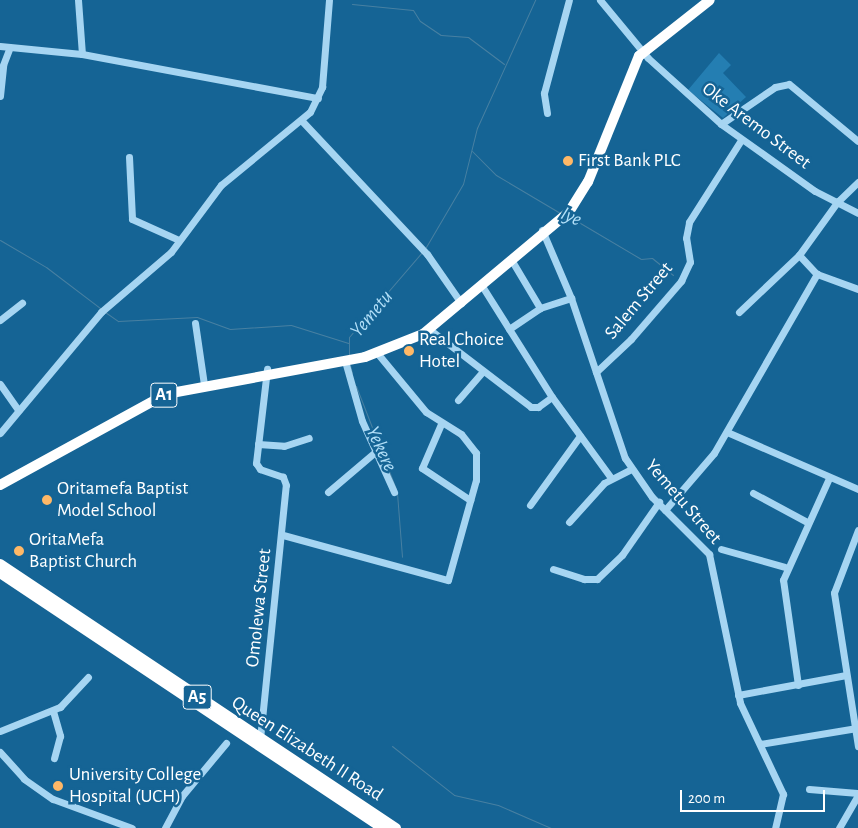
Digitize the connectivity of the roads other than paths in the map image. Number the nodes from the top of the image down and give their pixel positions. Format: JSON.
{"nodes":[{"id":1,"x":78,"y":0,"type":"edge"},
{"id":2,"x":329,"y":0,"type":"edge"},
{"id":3,"x":569,"y":0,"type":"edge"},
{"id":4,"x":600,"y":0,"type":"edge"},
{"id":5,"x":702,"y":0,"type":"edge"},
{"id":6,"x":710,"y":0,"type":"edge"},
{"id":7,"x":0,"y":46,"type":"edge"},
{"id":8,"x":10,"y":46,"type":"junction"},
{"id":9,"x":641,"y":49,"type":"junction"},
{"id":10,"x":82,"y":54,"type":"junction"},
{"id":11,"x":0,"y":96,"type":"edge"},
{"id":12,"x":318,"y":98,"type":"junction"},
{"id":13,"x":547,"y":113,"type":"dead end"},
{"id":14,"x":302,"y":121,"type":"junction"},
{"id":15,"x":721,"y":124,"type":"junction"},
{"id":16,"x":741,"y":140,"type":"junction"},
{"id":17,"x":858,"y":141,"type":"edge"},
{"id":18,"x":129,"y":157,"type":"dead end"},
{"id":19,"x":858,"y":182,"type":"edge"},
{"id":20,"x":838,"y":200,"type":"junction"},
{"id":21,"x":858,"y":213,"type":"edge"},
{"id":22,"x":544,"y":232,"type":"junction"},
{"id":23,"x":180,"y":240,"type":"junction"},
{"id":24,"x":799,"y":255,"type":"junction"},
{"id":25,"x":512,"y":261,"type":"junction"},
{"id":26,"x":817,"y":274,"type":"junction"},
{"id":27,"x":482,"y":286,"type":"junction"},
{"id":28,"x":858,"y":289,"type":"edge"},
{"id":29,"x":571,"y":298,"type":"junction"},
{"id":30,"x":460,"y":302,"type":"junction"},
{"id":31,"x":22,"y":303,"type":"dead end"},
{"id":32,"x":540,"y":308,"type":"junction"},
{"id":33,"x":739,"y":312,"type":"dead end"},
{"id":34,"x":0,"y":320,"type":"edge"},
{"id":35,"x":195,"y":323,"type":"dead end"},
{"id":36,"x":509,"y":329,"type":"junction"},
{"id":37,"x":429,"y":330,"type":"junction"},
{"id":38,"x":378,"y":354,"type":"junction"},
{"id":39,"x":349,"y":358,"type":"junction"},
{"id":40,"x":266,"y":371,"type":"junction"},
{"id":41,"x":482,"y":372,"type":"junction"},
{"id":42,"x":596,"y":372,"type":"junction"},
{"id":43,"x":204,"y":382,"type":"junction"},
{"id":44,"x":0,"y":384,"type":"edge"},
{"id":45,"x":552,"y":397,"type":"junction"},
{"id":46,"x":458,"y":400,"type":"dead end"},
{"id":47,"x":18,"y":410,"type":"junction"},
{"id":48,"x":441,"y":424,"type":"junction"},
{"id":49,"x":727,"y":432,"type":"junction"},
{"id":50,"x":0,"y":433,"type":"edge"},
{"id":51,"x":580,"y":436,"type":"junction"},
{"id":52,"x":309,"y":438,"type":"dead end"},
{"id":53,"x":258,"y":444,"type":"junction"},
{"id":54,"x":376,"y":452,"type":"junction"},
{"id":55,"x":632,"y":469,"type":"junction"},
{"id":56,"x":0,"y":478,"type":"edge"},
{"id":57,"x":611,"y":478,"type":"junction"},
{"id":58,"x":829,"y":478,"type":"junction"},
{"id":59,"x":0,"y":485,"type":"edge"},
{"id":60,"x":858,"y":489,"type":"edge"},
{"id":61,"x":328,"y":492,"type":"dead end"},
{"id":62,"x":394,"y":492,"type":"dead end"},
{"id":63,"x":753,"y":493,"type":"dead end"},
{"id":64,"x":470,"y":500,"type":"junction"},
{"id":65,"x":659,"y":502,"type":"junction"},
{"id":66,"x":530,"y":505,"type":"dead end"},
{"id":67,"x":665,"y":510,"type":"junction"},
{"id":68,"x":569,"y":522,"type":"dead end"},
{"id":69,"x":807,"y":522,"type":"junction"},
{"id":70,"x":858,"y":530,"type":"edge"},
{"id":71,"x":283,"y":535,"type":"junction"},
{"id":72,"x":721,"y":549,"type":"dead end"},
{"id":73,"x":0,"y":564,"type":"edge"},
{"id":74,"x":785,"y":567,"type":"junction"},
{"id":75,"x":552,"y":569,"type":"dead end"},
{"id":76,"x":0,"y":573,"type":"edge"},
{"id":77,"x":846,"y":675,"type":"junction"},
{"id":78,"x":88,"y":676,"type":"dead end"},
{"id":79,"x":798,"y":684,"type":"junction"},
{"id":80,"x":738,"y":695,"type":"junction"},
{"id":81,"x":210,"y":710,"type":"junction"},
{"id":82,"x":53,"y":711,"type":"junction"},
{"id":83,"x":857,"y":728,"type":"junction"},
{"id":84,"x":0,"y":731,"type":"edge"},
{"id":85,"x":260,"y":739,"type":"junction"},
{"id":86,"x":226,"y":743,"type":"dead end"},
{"id":87,"x":760,"y":744,"type":"junction"},
{"id":88,"x":858,"y":746,"type":"edge"},
{"id":89,"x":0,"y":752,"type":"edge"},
{"id":90,"x":54,"y":758,"type":"dead end"},
{"id":91,"x":809,"y":790,"type":"dead end"},
{"id":92,"x":858,"y":794,"type":"edge"},
{"id":93,"x":132,"y":828,"type":"edge"},
{"id":94,"x":165,"y":828,"type":"edge"},
{"id":95,"x":383,"y":828,"type":"edge"},
{"id":96,"x":396,"y":828,"type":"edge"},
{"id":97,"x":774,"y":828,"type":"edge"},
{"id":98,"x":839,"y":828,"type":"edge"}],
"edges":[{"from":1,"to":10,"type":"street"},
{"from":2,"to":12,"type":"street"},
{"from":3,"to":13,"type":"street"},
{"from":4,"to":9,"type":"street","name":"Oke Aremo Street"},
{"from":5,"to":9,"type":"highway","number":"A1"},
{"from":6,"to":9,"type":"highway","number":"A1"},
{"from":7,"to":8,"type":"street"},
{"from":8,"to":10,"type":"street"},
{"from":8,"to":11,"type":"street"},
{"from":9,"to":15,"type":"street","name":"Oke Aremo Street"},
{"from":9,"to":22,"type":"highway","number":"A1"},
{"from":10,"to":12,"type":"street"},
{"from":12,"to":14,"type":"street"},
{"from":14,"to":23,"type":"street"},
{"from":14,"to":30,"type":"street"},
{"from":15,"to":16,"type":"street","name":"Oke Aremo Street"},
{"from":15,"to":17,"type":"street"},
{"from":16,"to":20,"type":"street","name":"Oke Aremo Street"},
{"from":16,"to":42,"type":"street","name":"Salem Street"},
{"from":18,"to":23,"type":"street"},
{"from":19,"to":20,"type":"street"},
{"from":20,"to":21,"type":"street","name":"Oke Aremo Street"},
{"from":20,"to":24,"type":"street"},
{"from":22,"to":25,"type":"highway","number":"A1"},
{"from":22,"to":29,"type":"street","name":"Yemetu Street"},
{"from":22,"to":30,"type":"highway","number":"A1"},
{"from":23,"to":47,"type":"street"},
{"from":24,"to":26,"type":"street"},
{"from":24,"to":33,"type":"street"},
{"from":25,"to":27,"type":"highway","number":"A1"},
{"from":25,"to":32,"type":"street"},
{"from":26,"to":28,"type":"street"},
{"from":26,"to":49,"type":"street"},
{"from":27,"to":30,"type":"highway","number":"A1"},
{"from":27,"to":36,"type":"street"},
{"from":29,"to":32,"type":"street"},
{"from":29,"to":42,"type":"street","name":"Yemetu Street"},
{"from":30,"to":37,"type":"highway","number":"A1"},
{"from":30,"to":39,"type":"highway","number":"A1"},
{"from":31,"to":34,"type":"street"},
{"from":32,"to":36,"type":"street"},
{"from":35,"to":43,"type":"street"},
{"from":36,"to":45,"type":"street"},
{"from":37,"to":38,"type":"highway","number":"A1"},
{"from":37,"to":41,"type":"street"},
{"from":38,"to":39,"type":"highway","number":"A1"},
{"from":38,"to":48,"type":"street"},
{"from":39,"to":40,"type":"highway","number":"A1"},
{"from":39,"to":54,"type":"street"},
{"from":40,"to":43,"type":"highway","number":"A1"},
{"from":40,"to":53,"type":"street"},
{"from":41,"to":45,"type":"street"},
{"from":41,"to":46,"type":"street"},
{"from":42,"to":55,"type":"street","name":"Yemetu Street"},
{"from":43,"to":56,"type":"highway","number":"A1"},
{"from":43,"to":59,"type":"highway","number":"A1"},
{"from":44,"to":47,"type":"street"},
{"from":45,"to":51,"type":"street"},
{"from":47,"to":50,"type":"street"},
{"from":48,"to":64,"type":"street"},
{"from":48,"to":64,"type":"street"},
{"from":49,"to":58,"type":"street"},
{"from":49,"to":67,"type":"street"},
{"from":51,"to":57,"type":"street"},
{"from":51,"to":66,"type":"street"},
{"from":52,"to":53,"type":"street"},
{"from":53,"to":71,"type":"street","name":"Omolewa Street"},
{"from":54,"to":61,"type":"street"},
{"from":54,"to":62,"type":"street"},
{"from":55,"to":57,"type":"street"},
{"from":55,"to":65,"type":"street","name":"Yemetu Street"},
{"from":57,"to":68,"type":"street"},
{"from":58,"to":60,"type":"street"},
{"from":58,"to":69,"type":"street"},
{"from":63,"to":69,"type":"street"},
{"from":64,"to":71,"type":"street"},
{"from":65,"to":67,"type":"street","name":"Yemetu Street"},
{"from":65,"to":75,"type":"street"},
{"from":67,"to":80,"type":"street","name":"Yemetu Street"},
{"from":69,"to":74,"type":"street"},
{"from":70,"to":77,"type":"street"},
{"from":71,"to":85,"type":"street","name":"Omolewa Street"},
{"from":72,"to":74,"type":"street"},
{"from":73,"to":81,"type":"highway","name":"Queen Elizabeth II Road","number":"A5"},
{"from":74,"to":79,"type":"street"},
{"from":76,"to":81,"type":"highway","name":"Queen Elizabeth II Road","number":"A5"},
{"from":77,"to":79,"type":"street"},
{"from":77,"to":83,"type":"street"},
{"from":78,"to":82,"type":"street"},
{"from":79,"to":80,"type":"street"},
{"from":80,"to":87,"type":"street","name":"Yemetu Street"},
{"from":81,"to":85,"type":"highway","name":"Queen Elizabeth II Road","number":"A5"},
{"from":81,"to":95,"type":"highway","name":"Queen Elizabeth II Road","number":"A5"},
{"from":82,"to":84,"type":"street"},
{"from":82,"to":90,"type":"street"},
{"from":83,"to":87,"type":"street"},
{"from":83,"to":88,"type":"street"},
{"from":85,"to":96,"type":"highway","name":"Queen Elizabeth II Road","number":"A5"},
{"from":86,"to":94,"type":"street"},
{"from":87,"to":97,"type":"street","name":"Yemetu Street"},
{"from":89,"to":93,"type":"street"},
{"from":91,"to":92,"type":"street"},
{"from":92,"to":98,"type":"street"}]}
